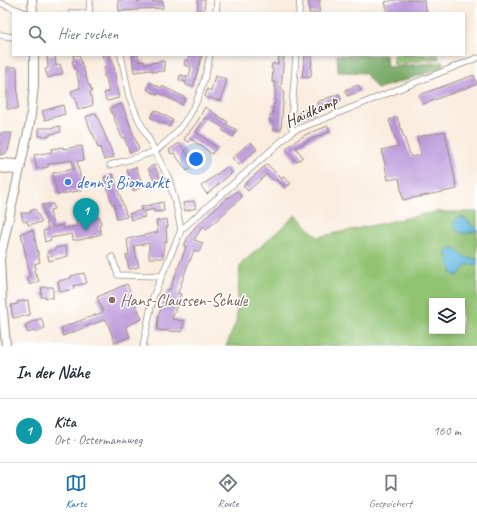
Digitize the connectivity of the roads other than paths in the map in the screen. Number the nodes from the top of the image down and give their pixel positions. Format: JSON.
{"nodes":[{"id":1,"x":32,"y":0,"type":"edge"},
{"id":2,"x":90,"y":0,"type":"edge"},
{"id":3,"x":217,"y":0,"type":"edge"},
{"id":4,"x":300,"y":0,"type":"edge"},
{"id":5,"x":0,"y":2,"type":"edge"},
{"id":6,"x":24,"y":12,"type":"edge"},
{"id":7,"x":33,"y":12,"type":"edge"},
{"id":8,"x":88,"y":12,"type":"edge"},
{"id":9,"x":216,"y":12,"type":"edge"},
{"id":10,"x":299,"y":12,"type":"edge"},
{"id":11,"x":0,"y":35,"type":"edge"},
{"id":12,"x":12,"y":37,"type":"edge"},
{"id":13,"x":34,"y":56,"type":"edge"},
{"id":14,"x":121,"y":56,"type":"edge"},
{"id":15,"x":210,"y":56,"type":"edge"},
{"id":16,"x":296,"y":56,"type":"edge"},
{"id":17,"x":477,"y":58,"type":"edge"},
{"id":18,"x":293,"y":131,"type":"junction"},
{"id":19,"x":154,"y":151,"type":"junction"},
{"id":20,"x":0,"y":163,"type":"edge"},
{"id":21,"x":110,"y":165,"type":"dead end"},
{"id":22,"x":21,"y":167,"type":"junction"},
{"id":23,"x":0,"y":168,"type":"edge"},
{"id":24,"x":181,"y":230,"type":"junction"},
{"id":25,"x":112,"y":257,"type":"dead end"},
{"id":26,"x":162,"y":276,"type":"junction"},
{"id":27,"x":1,"y":300,"type":"edge"},
{"id":28,"x":6,"y":346,"type":"edge"},
{"id":29,"x":143,"y":346,"type":"edge"}],
"edges":[{"from":1,"to":7,"type":"main road"},
{"from":2,"to":8,"type":"street"},
{"from":3,"to":9,"type":"street"},
{"from":4,"to":10,"type":"street"},
{"from":5,"to":6,"type":"street"},
{"from":11,"to":12,"type":"street"},
{"from":13,"to":22,"type":"main road"},
{"from":14,"to":19,"type":"street"},
{"from":15,"to":19,"type":"street"},
{"from":16,"to":18,"type":"street"},
{"from":17,"to":18,"type":"street","name":"Haidkamp"},
{"from":18,"to":24,"type":"street","name":"Haidkamp"},
{"from":19,"to":21,"type":"street"},
{"from":19,"to":24,"type":"street"},
{"from":20,"to":22,"type":"main road"},
{"from":22,"to":23,"type":"main road"},
{"from":22,"to":27,"type":"main road"},
{"from":24,"to":26,"type":"street"},
{"from":25,"to":26,"type":"street"},
{"from":26,"to":29,"type":"street"},
{"from":27,"to":28,"type":"main road"}]}
